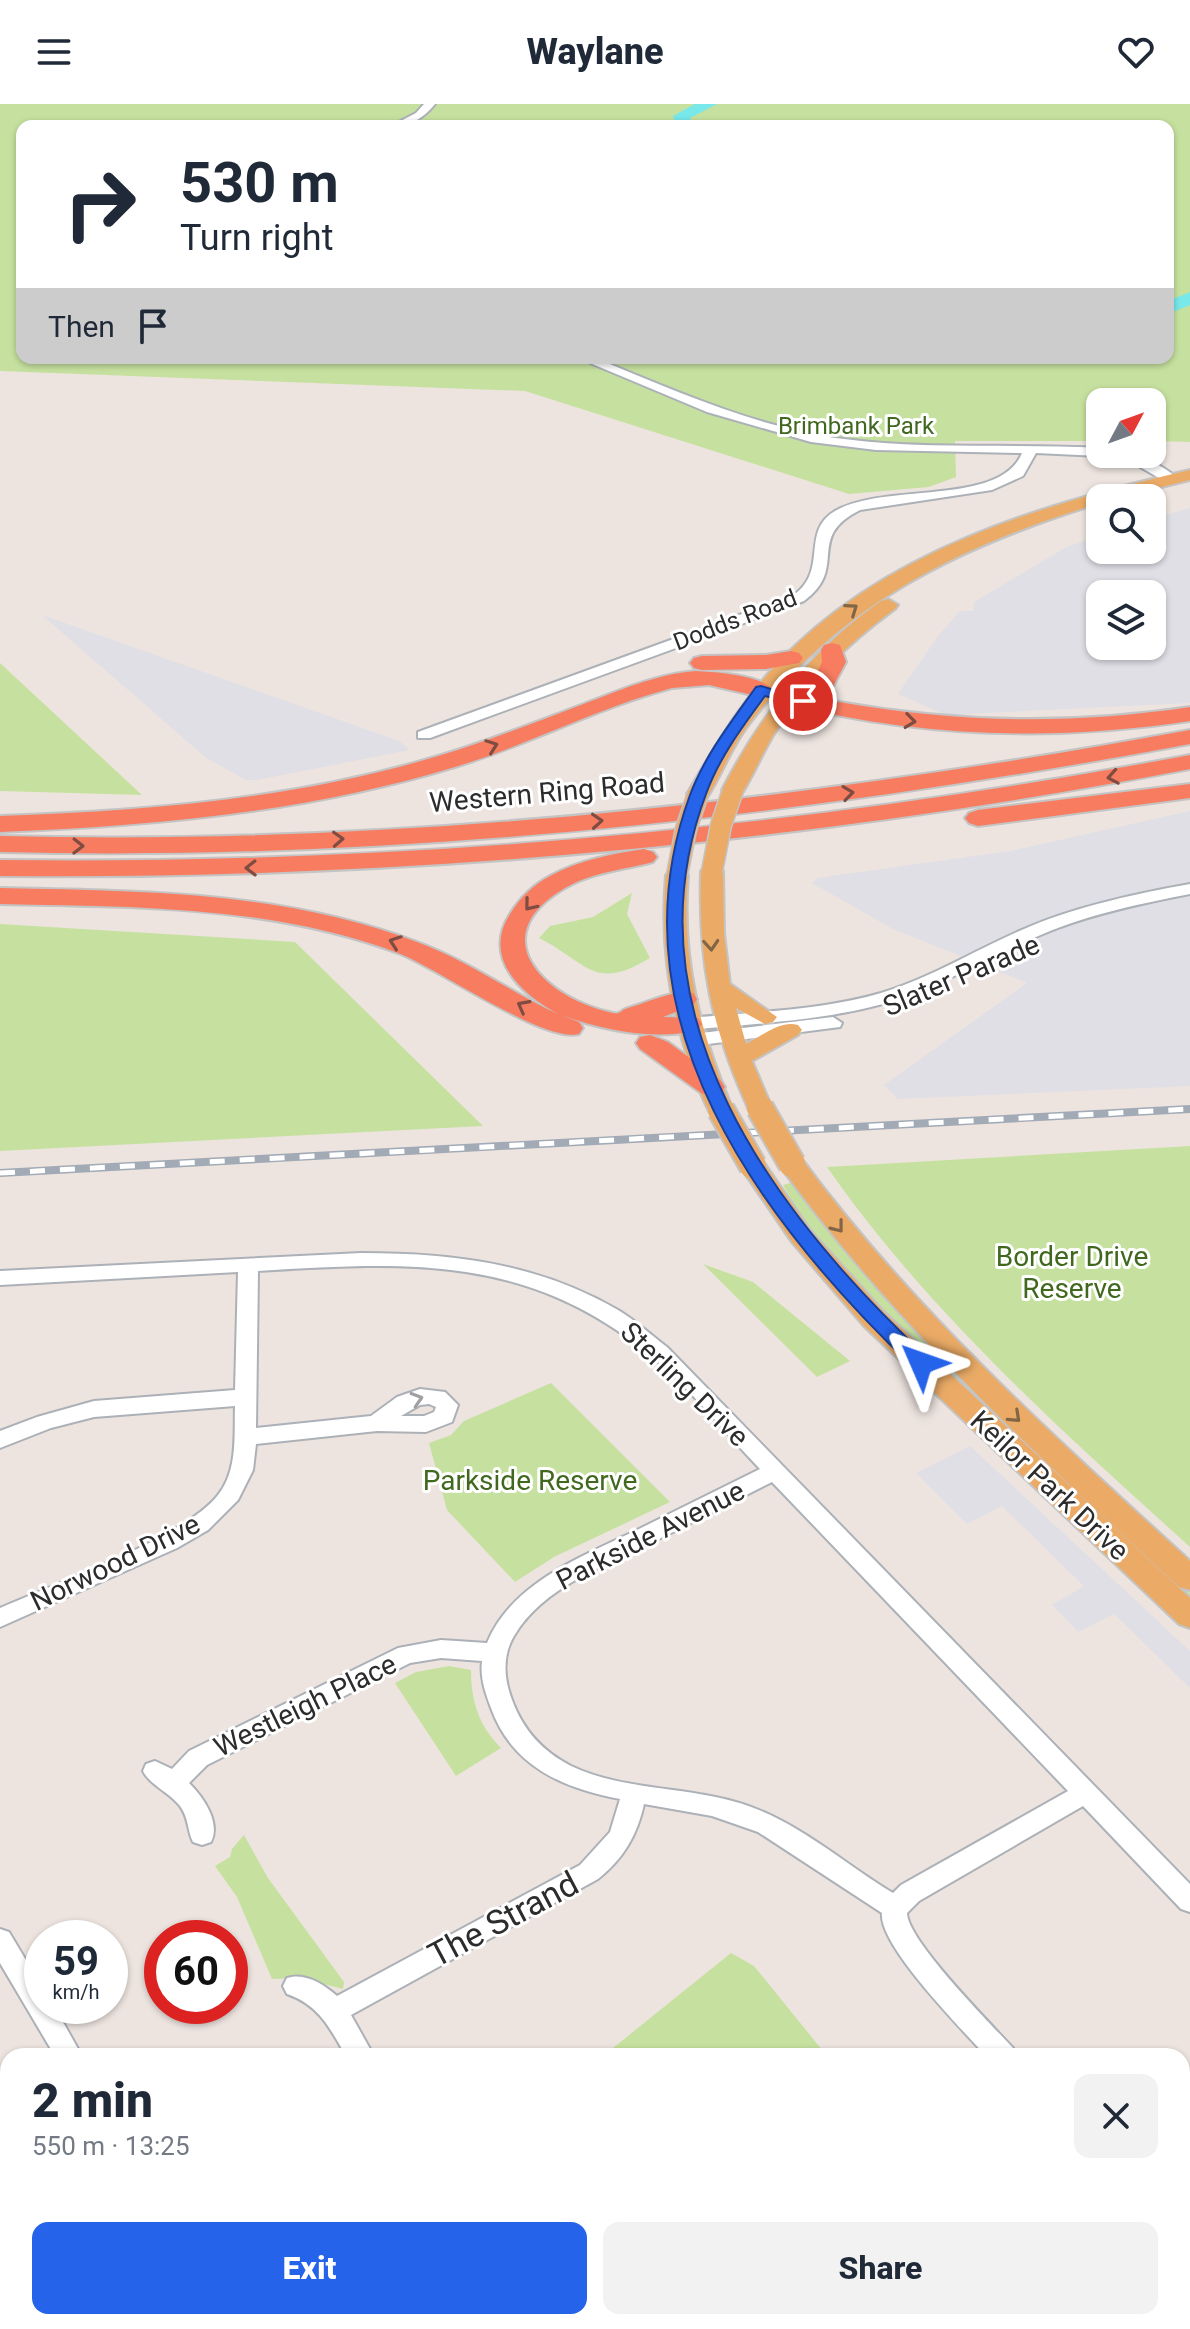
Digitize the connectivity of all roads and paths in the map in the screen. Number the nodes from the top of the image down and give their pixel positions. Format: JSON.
{"nodes":[{"id":1,"x":430,"y":104,"type":"edge"},
{"id":2,"x":409,"y":120,"type":"edge"},
{"id":3,"x":600,"y":364,"type":"edge"},
{"id":4,"x":1030,"y":451,"type":"junction"},
{"id":5,"x":1086,"y":452,"type":"edge"},
{"id":6,"x":1144,"y":468,"type":"edge"},
{"id":7,"x":1153,"y":468,"type":"edge"},
{"id":8,"x":1178,"y":482,"type":"edge"},
{"id":9,"x":1086,"y":514,"type":"edge"},
{"id":10,"x":832,"y":650,"type":"junction"},
{"id":11,"x":791,"y":658,"type":"junction"},
{"id":12,"x":761,"y":690,"type":"junction"},
{"id":13,"x":790,"y":698,"type":"junction"},
{"id":14,"x":822,"y":706,"type":"junction"},
{"id":15,"x":1190,"y":714,"type":"edge"},
{"id":16,"x":541,"y":728,"type":"junction"},
{"id":17,"x":424,"y":735,"type":"dead end"},
{"id":18,"x":1190,"y":737,"type":"edge"},
{"id":19,"x":1190,"y":762,"type":"edge"},
{"id":20,"x":1190,"y":791,"type":"edge"},
{"id":21,"x":0,"y":824,"type":"edge"},
{"id":22,"x":0,"y":844,"type":"edge"},
{"id":23,"x":0,"y":868,"type":"edge"},
{"id":24,"x":1190,"y":889,"type":"edge"},
{"id":25,"x":0,"y":896,"type":"edge"},
{"id":26,"x":1083,"y":918,"type":"junction"},
{"id":27,"x":717,"y":986,"type":"junction"},
{"id":28,"x":765,"y":1017,"type":"junction"},
{"id":29,"x":790,"y":1030,"type":"joint"},
{"id":30,"x":710,"y":1031,"type":"junction"},
{"id":31,"x":650,"y":1043,"type":"junction"},
{"id":32,"x":713,"y":1092,"type":"junction"},
{"id":33,"x":248,"y":1265,"type":"junction"},
{"id":34,"x":0,"y":1278,"type":"edge"},
{"id":35,"x":247,"y":1397,"type":"junction"},
{"id":36,"x":377,"y":1423,"type":"dead end"},
{"id":37,"x":247,"y":1437,"type":"junction"},
{"id":38,"x":0,"y":1440,"type":"edge"},
{"id":39,"x":775,"y":1471,"type":"junction"},
{"id":40,"x":1190,"y":1579,"type":"edge"},
{"id":41,"x":1190,"y":1616,"type":"edge"},
{"id":42,"x":0,"y":1618,"type":"edge"},
{"id":43,"x":493,"y":1652,"type":"junction"},
{"id":44,"x":1085,"y":1793,"type":"junction"},
{"id":45,"x":633,"y":1794,"type":"junction"},
{"id":46,"x":202,"y":1835,"type":"dead end"},
{"id":47,"x":1190,"y":1901,"type":"edge"},
{"id":48,"x":896,"y":1908,"type":"junction"},
{"id":49,"x":0,"y":1940,"type":"edge"},
{"id":50,"x":7,"y":1969,"type":"edge"},
{"id":51,"x":296,"y":1986,"type":"dead end"},
{"id":52,"x":335,"y":2010,"type":"junction"},
{"id":53,"x":63,"y":2048,"type":"edge"},
{"id":54,"x":356,"y":2048,"type":"edge"},
{"id":55,"x":996,"y":2048,"type":"edge"}],
"edges":[{"from":1,"to":2,"type":"street"},
{"from":3,"to":4,"type":"street"},
{"from":4,"to":5,"type":"street"},
{"from":4,"to":17,"type":"street","name":"Dodds Road"},
{"from":6,"to":8,"type":"street"},
{"from":7,"to":8,"type":"street"},
{"from":11,"to":8,"type":"main road","name":"Keilor Park Drive","one_way":true},
{"from":9,"to":10,"type":"main road","name":"Keilor Park Drive"},
{"from":10,"to":13,"type":"main road","name":"Keilor Park Drive"},
{"from":10,"to":14,"type":"highway"},
{"from":11,"to":12,"type":"main road","name":"Keilor Park Drive"},
{"from":11,"to":16,"type":"highway"},
{"from":12,"to":13,"type":"main road"},
{"from":12,"to":16,"type":"highway"},
{"from":12,"to":30,"type":"main road","name":"Keilor Park Drive","bridge":true},
{"from":13,"to":14,"type":"highway"},
{"from":13,"to":27,"type":"main road","name":"Keilor Park Drive","one_way":true,"bridge":true},
{"from":14,"to":15,"type":"highway","one_way":true},
{"from":21,"to":16,"type":"highway","one_way":true},
{"from":22,"to":18,"type":"highway","name":"Western Ring Road","one_way":true},
{"from":19,"to":23,"type":"highway","name":"Western Ring Road","one_way":true},
{"from":20,"to":30,"type":"highway","one_way":true},
{"from":24,"to":26,"type":"street","name":"Slater Parade"},
{"from":31,"to":25,"type":"highway","one_way":true},
{"from":26,"to":28,"type":"street","name":"Slater Parade"},
{"from":26,"to":29,"type":"street","name":"Slater Parade"},
{"from":27,"to":28,"type":"main road"},
{"from":27,"to":30,"type":"main road","name":"Keilor Park Drive"},
{"from":28,"to":30,"type":"street","name":"Slater Parade"},
{"from":29,"to":30,"type":"main road"},
{"from":30,"to":31,"type":"highway"},
{"from":30,"to":32,"type":"main road","name":"Keilor Park Drive"},
{"from":30,"to":40,"type":"main road","name":"Keilor Park Drive","one_way":true,"bridge":true},
{"from":31,"to":32,"type":"highway"},
{"from":32,"to":41,"type":"main road","name":"Keilor Park Drive","bridge":true},
{"from":33,"to":34,"type":"street","name":"Sterling Drive"},
{"from":33,"to":35,"type":"street","name":"Norwood Drive"},
{"from":33,"to":39,"type":"street","name":"Sterling Drive"},
{"from":35,"to":37,"type":"street","name":"Norwood Drive"},
{"from":35,"to":38,"type":"street"},
{"from":36,"to":37,"type":"street"},
{"from":37,"to":42,"type":"street","name":"Norwood Drive"},
{"from":39,"to":43,"type":"street","name":"Parkside Avenue"},
{"from":39,"to":44,"type":"street","name":"Sterling Drive"},
{"from":43,"to":45,"type":"street"},
{"from":43,"to":46,"type":"street","name":"Westleigh Place"},
{"from":44,"to":47,"type":"street","name":"Sterling Drive"},
{"from":44,"to":48,"type":"street"},
{"from":45,"to":48,"type":"street"},
{"from":45,"to":52,"type":"street","name":"The Strand"},
{"from":48,"to":55,"type":"street"},
{"from":49,"to":50,"type":"street"},
{"from":50,"to":53,"type":"street"},
{"from":51,"to":52,"type":"street"},
{"from":52,"to":54,"type":"street"}]}
